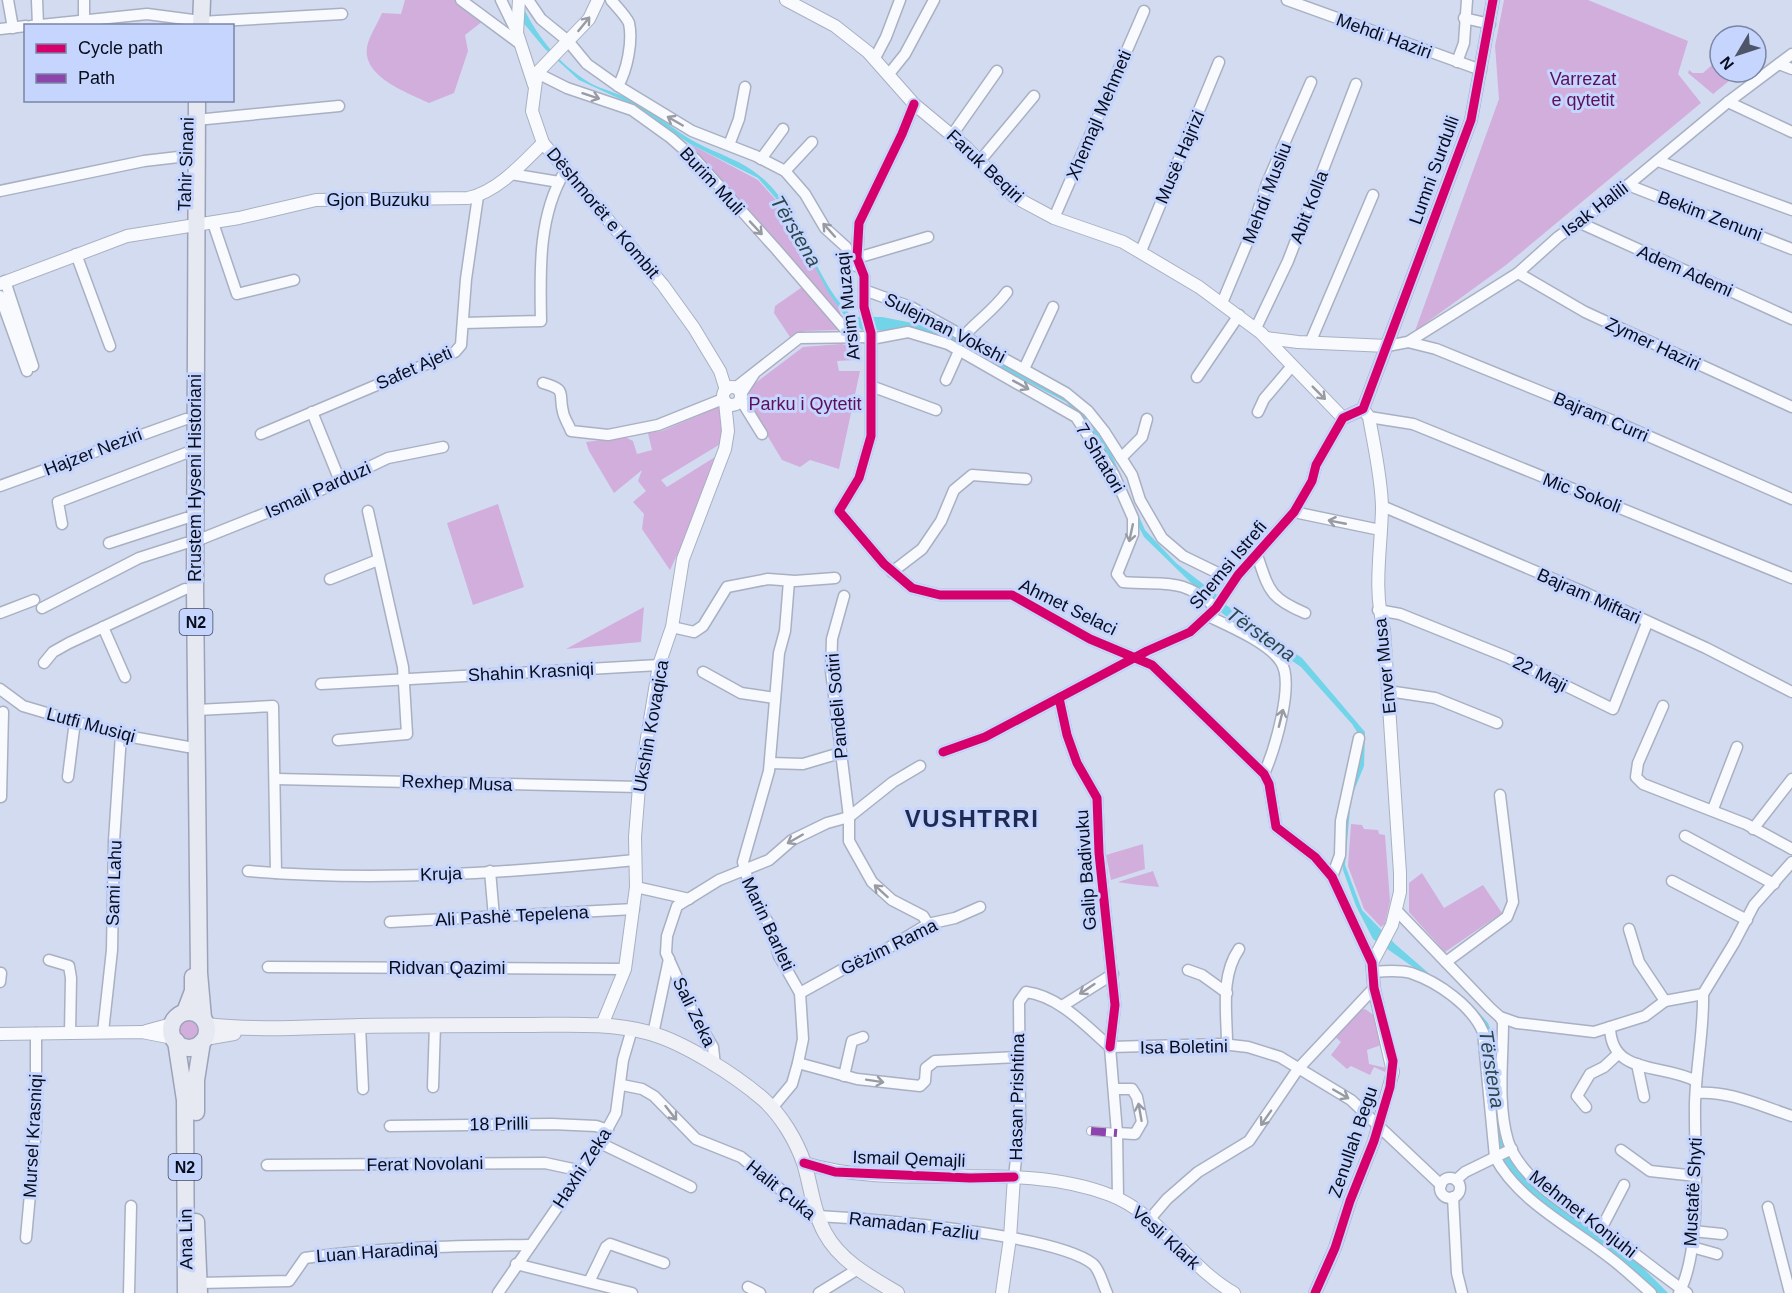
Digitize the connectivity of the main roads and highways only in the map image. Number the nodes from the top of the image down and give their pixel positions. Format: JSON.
{"nodes":[{"id":1,"x":194,"y":0,"type":"edge"},
{"id":2,"x":202,"y":0,"type":"edge"},
{"id":3,"x":197,"y":23,"type":"edge"},
{"id":4,"x":188,"y":102,"type":"edge"},
{"id":5,"x":197,"y":102,"type":"edge"},
{"id":6,"x":198,"y":225,"type":"junction"},
{"id":7,"x":191,"y":542,"type":"junction"},
{"id":8,"x":185,"y":1012,"type":"junction"},
{"id":9,"x":204,"y":1031,"type":"junction"},
{"id":10,"x":174,"y":1034,"type":"junction"},
{"id":11,"x":195,"y":1290,"type":"edge"},
{"id":12,"x":897,"y":1293,"type":"edge"}],
"edges":[{"from":1,"to":3,"type":"main road"},
{"from":2,"to":3,"type":"main road"},
{"from":4,"to":6,"type":"main road","name":"Tahir Sinani","number":"N2"},
{"from":5,"to":6,"type":"main road","name":"Tahir Sinani","number":"N2"},
{"from":6,"to":7,"type":"main road","name":"Rrustem Hyseni Historiani","number":"N2"},
{"from":6,"to":7,"type":"main road","name":"Rrustem Hyseni Historiani","number":"N2"},
{"from":7,"to":8,"type":"main road","name":"Rrustem Hyseni Historiani","number":"N2"},
{"from":7,"to":9,"type":"main road","name":"Rrustem Hyseni Historiani","number":"N2"},
{"from":8,"to":9,"type":"main road"},
{"from":8,"to":10,"type":"main road"},
{"from":9,"to":10,"type":"main road"},
{"from":9,"to":11,"type":"main road","name":"Ana Lin","number":"N2"},
{"from":9,"to":12,"type":"main road"},
{"from":10,"to":11,"type":"main road","name":"Ana Lin","number":"N2"}]}
